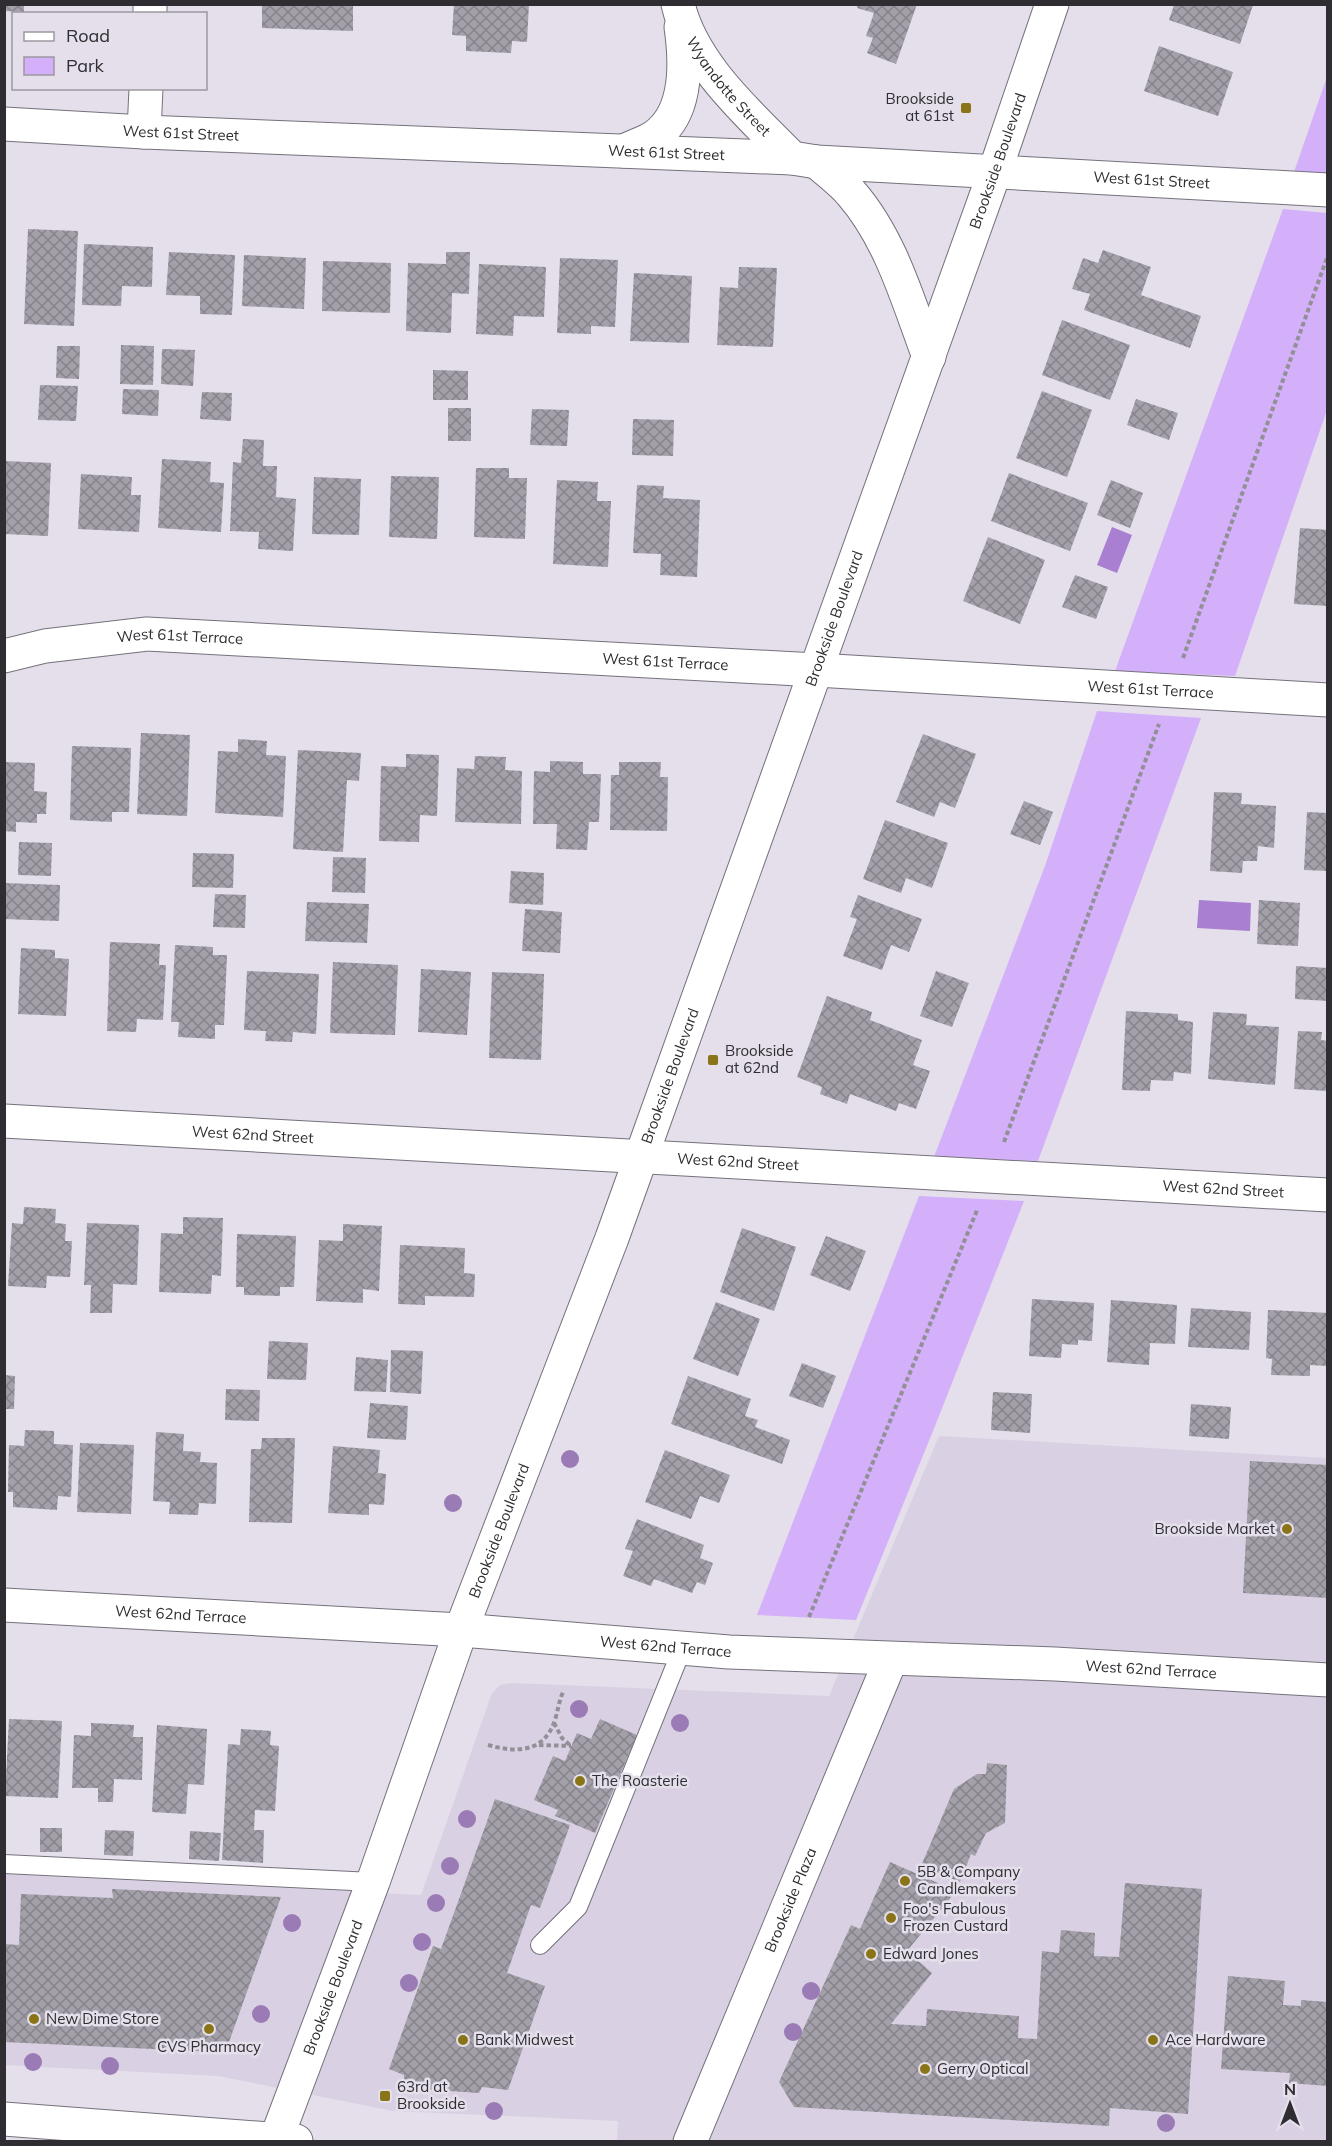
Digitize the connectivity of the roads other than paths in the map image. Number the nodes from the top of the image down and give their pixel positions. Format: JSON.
{"nodes":[{"id":1,"x":1052,"y":4,"type":"edge"},
{"id":2,"x":679,"y":7,"type":"edge"},
{"id":3,"x":146,"y":90,"type":"edge"},
{"id":4,"x":4,"y":124,"type":"edge"},
{"id":5,"x":144,"y":132,"type":"junction"},
{"id":6,"x":623,"y":151,"type":"junction"},
{"id":7,"x":804,"y":160,"type":"junction"},
{"id":8,"x":995,"y":171,"type":"junction"},
{"id":9,"x":1328,"y":190,"type":"edge"},
{"id":10,"x":928,"y":357,"type":"junction"},
{"id":11,"x":4,"y":656,"type":"edge"},
{"id":12,"x":816,"y":670,"type":"junction"},
{"id":13,"x":1328,"y":700,"type":"edge"},
{"id":14,"x":4,"y":1121,"type":"edge"},
{"id":15,"x":642,"y":1157,"type":"junction"},
{"id":16,"x":1328,"y":1195,"type":"edge"},
{"id":17,"x":4,"y":1605,"type":"edge"},
{"id":18,"x":461,"y":1630,"type":"junction"},
{"id":19,"x":682,"y":1649,"type":"junction"},
{"id":20,"x":891,"y":1659,"type":"junction"},
{"id":21,"x":1328,"y":1680,"type":"edge"},
{"id":22,"x":4,"y":1864,"type":"edge"},
{"id":23,"x":373,"y":1882,"type":"junction"},
{"id":24,"x":540,"y":1945,"type":"dead end"},
{"id":25,"x":4,"y":2119,"type":"edge"},
{"id":26,"x":284,"y":2141,"type":"edge"},
{"id":27,"x":690,"y":2142,"type":"edge"}],
"edges":[{"from":1,"to":8,"type":"street","name":"Brookside Boulevard"},
{"from":2,"to":6,"type":"street"},
{"from":2,"to":7,"type":"street","name":"Wyandotte Street"},
{"from":3,"to":5,"type":"street"},
{"from":4,"to":5,"type":"street","name":"West 61st Street"},
{"from":5,"to":6,"type":"street","name":"West 61st Street"},
{"from":6,"to":7,"type":"street","name":"West 61st Street"},
{"from":7,"to":8,"type":"street","name":"West 61st Street"},
{"from":7,"to":10,"type":"street","name":"Wyandotte Street"},
{"from":8,"to":9,"type":"street","name":"West 61st Street"},
{"from":8,"to":10,"type":"street","name":"Brookside Boulevard"},
{"from":10,"to":12,"type":"street","name":"Brookside Boulevard"},
{"from":11,"to":12,"type":"street","name":"West 61st Terrace"},
{"from":12,"to":13,"type":"street","name":"West 61st Terrace"},
{"from":12,"to":15,"type":"street","name":"Brookside Boulevard"},
{"from":14,"to":15,"type":"street","name":"West 62nd Street"},
{"from":15,"to":16,"type":"street","name":"West 62nd Street"},
{"from":15,"to":18,"type":"street","name":"Brookside Boulevard"},
{"from":17,"to":18,"type":"street","name":"West 62nd Terrace"},
{"from":18,"to":19,"type":"street","name":"West 62nd Terrace"},
{"from":18,"to":23,"type":"street","name":"Brookside Boulevard"},
{"from":19,"to":20,"type":"street","name":"West 62nd Terrace"},
{"from":19,"to":24,"type":"lane"},
{"from":20,"to":21,"type":"street","name":"West 62nd Terrace"},
{"from":20,"to":27,"type":"street","name":"Brookside Plaza"},
{"from":22,"to":23,"type":"lane"},
{"from":23,"to":26,"type":"street","name":"Brookside Boulevard"},
{"from":25,"to":26,"type":"street"}]}
